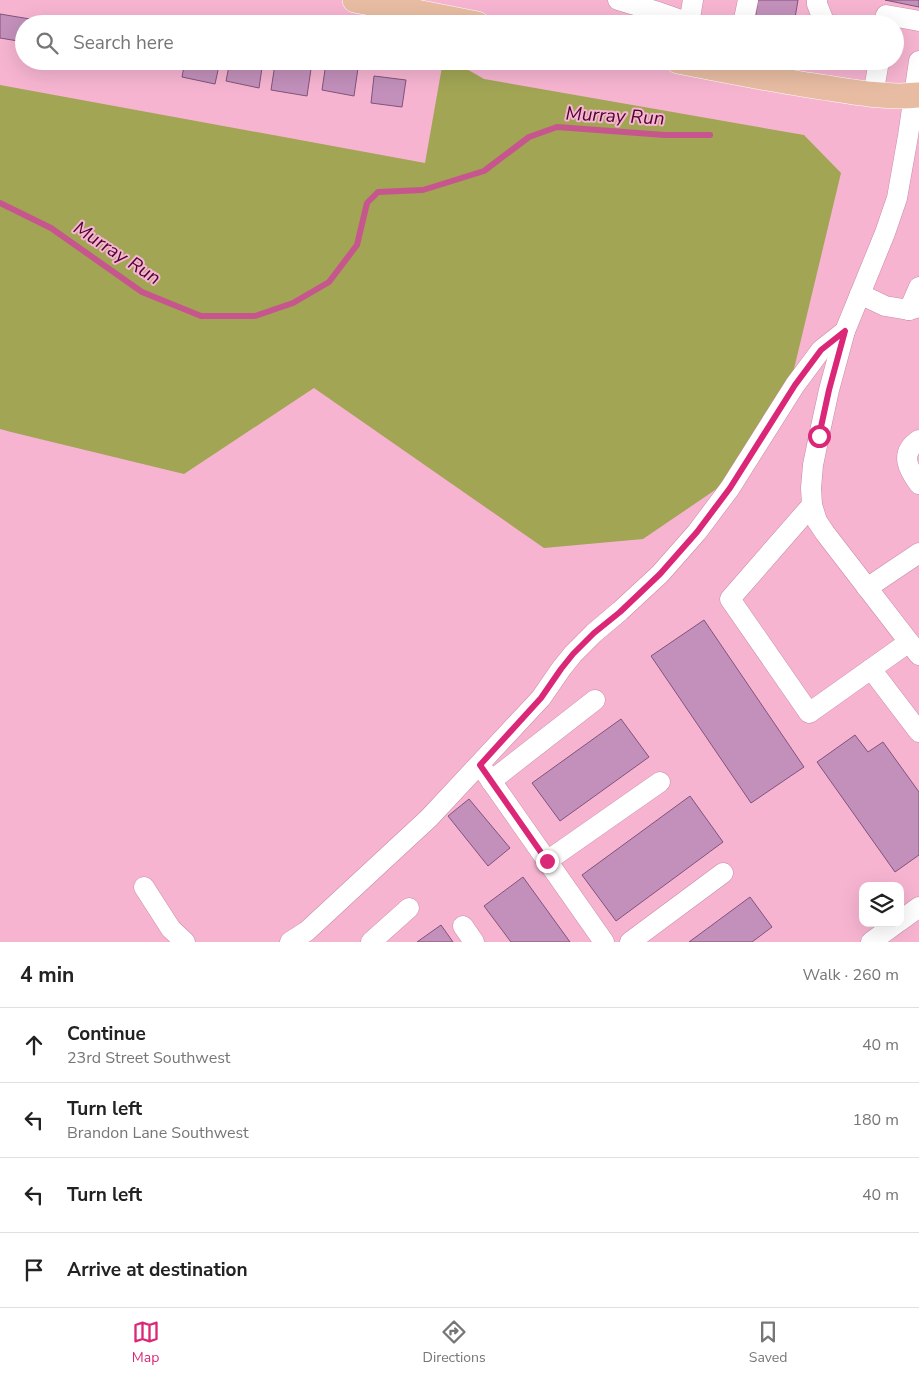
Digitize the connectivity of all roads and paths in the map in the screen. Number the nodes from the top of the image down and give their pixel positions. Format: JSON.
{"nodes":[{"id":1,"x":355,"y":0,"type":"edge"},
{"id":2,"x":618,"y":0,"type":"edge"},
{"id":3,"x":693,"y":0,"type":"edge"},
{"id":4,"x":748,"y":0,"type":"edge"},
{"id":5,"x":817,"y":0,"type":"edge"},
{"id":6,"x":431,"y":15,"type":"edge"},
{"id":7,"x":665,"y":15,"type":"edge"},
{"id":8,"x":690,"y":15,"type":"edge"},
{"id":9,"x":745,"y":15,"type":"edge"},
{"id":10,"x":821,"y":15,"type":"edge"},
{"id":11,"x":904,"y":18,"type":"edge"},
{"id":12,"x":919,"y":21,"type":"edge"},
{"id":13,"x":919,"y":61,"type":"edge"},
{"id":14,"x":748,"y":70,"type":"edge"},
{"id":15,"x":877,"y":70,"type":"edge"},
{"id":16,"x":873,"y":95,"type":"junction"},
{"id":17,"x":917,"y":96,"type":"edge"},
{"id":18,"x":919,"y":287,"type":"edge"},
{"id":19,"x":860,"y":294,"type":"junction"},
{"id":20,"x":914,"y":309,"type":"edge"},
{"id":21,"x":845,"y":331,"type":"junction"},
{"id":22,"x":919,"y":440,"type":"edge"},
{"id":23,"x":919,"y":484,"type":"edge"},
{"id":24,"x":812,"y":505,"type":"junction"},
{"id":25,"x":919,"y":553,"type":"edge"},
{"id":26,"x":867,"y":588,"type":"junction"},
{"id":27,"x":914,"y":648,"type":"edge"},
{"id":28,"x":871,"y":669,"type":"junction"},
{"id":29,"x":595,"y":700,"type":"dead end"},
{"id":30,"x":919,"y":732,"type":"edge"},
{"id":31,"x":480,"y":765,"type":"junction"},
{"id":32,"x":491,"y":782,"type":"junction"},
{"id":33,"x":660,"y":782,"type":"dead end"},
{"id":34,"x":547,"y":861,"type":"junction"},
{"id":35,"x":724,"y":872,"type":"dead end"},
{"id":36,"x":144,"y":887,"type":"dead end"},
{"id":37,"x":919,"y":907,"type":"edge"},
{"id":38,"x":409,"y":908,"type":"dead end"},
{"id":39,"x":904,"y":918,"type":"edge"},
{"id":40,"x":892,"y":927,"type":"edge"},
{"id":41,"x":185,"y":942,"type":"edge"},
{"id":42,"x":290,"y":942,"type":"edge"},
{"id":43,"x":371,"y":942,"type":"edge"},
{"id":44,"x":604,"y":942,"type":"edge"},
{"id":45,"x":630,"y":942,"type":"edge"},
{"id":46,"x":871,"y":942,"type":"edge"}],
"edges":[{"from":1,"to":6,"type":"main road"},
{"from":2,"to":7,"type":"street"},
{"from":3,"to":8,"type":"street"},
{"from":4,"to":9,"type":"street"},
{"from":5,"to":10,"type":"street"},
{"from":11,"to":12,"type":"street"},
{"from":13,"to":17,"type":"street"},
{"from":14,"to":16,"type":"main road"},
{"from":15,"to":16,"type":"street"},
{"from":16,"to":17,"type":"main road"},
{"from":17,"to":19,"type":"street"},
{"from":18,"to":20,"type":"street"},
{"from":19,"to":20,"type":"street"},
{"from":19,"to":21,"type":"street"},
{"from":21,"to":24,"type":"street"},
{"from":21,"to":31,"type":"street"},
{"from":22,"to":23,"type":"street"},
{"from":24,"to":26,"type":"street"},
{"from":24,"to":28,"type":"street"},
{"from":25,"to":26,"type":"street"},
{"from":26,"to":27,"type":"street"},
{"from":27,"to":28,"type":"street"},
{"from":28,"to":30,"type":"street"},
{"from":29,"to":32,"type":"street"},
{"from":31,"to":32,"type":"street"},
{"from":31,"to":42,"type":"street"},
{"from":32,"to":34,"type":"street"},
{"from":33,"to":34,"type":"street"},
{"from":34,"to":44,"type":"street"},
{"from":35,"to":45,"type":"street"},
{"from":36,"to":41,"type":"street"},
{"from":37,"to":39,"type":"street"},
{"from":38,"to":43,"type":"street"},
{"from":40,"to":46,"type":"street"}]}
